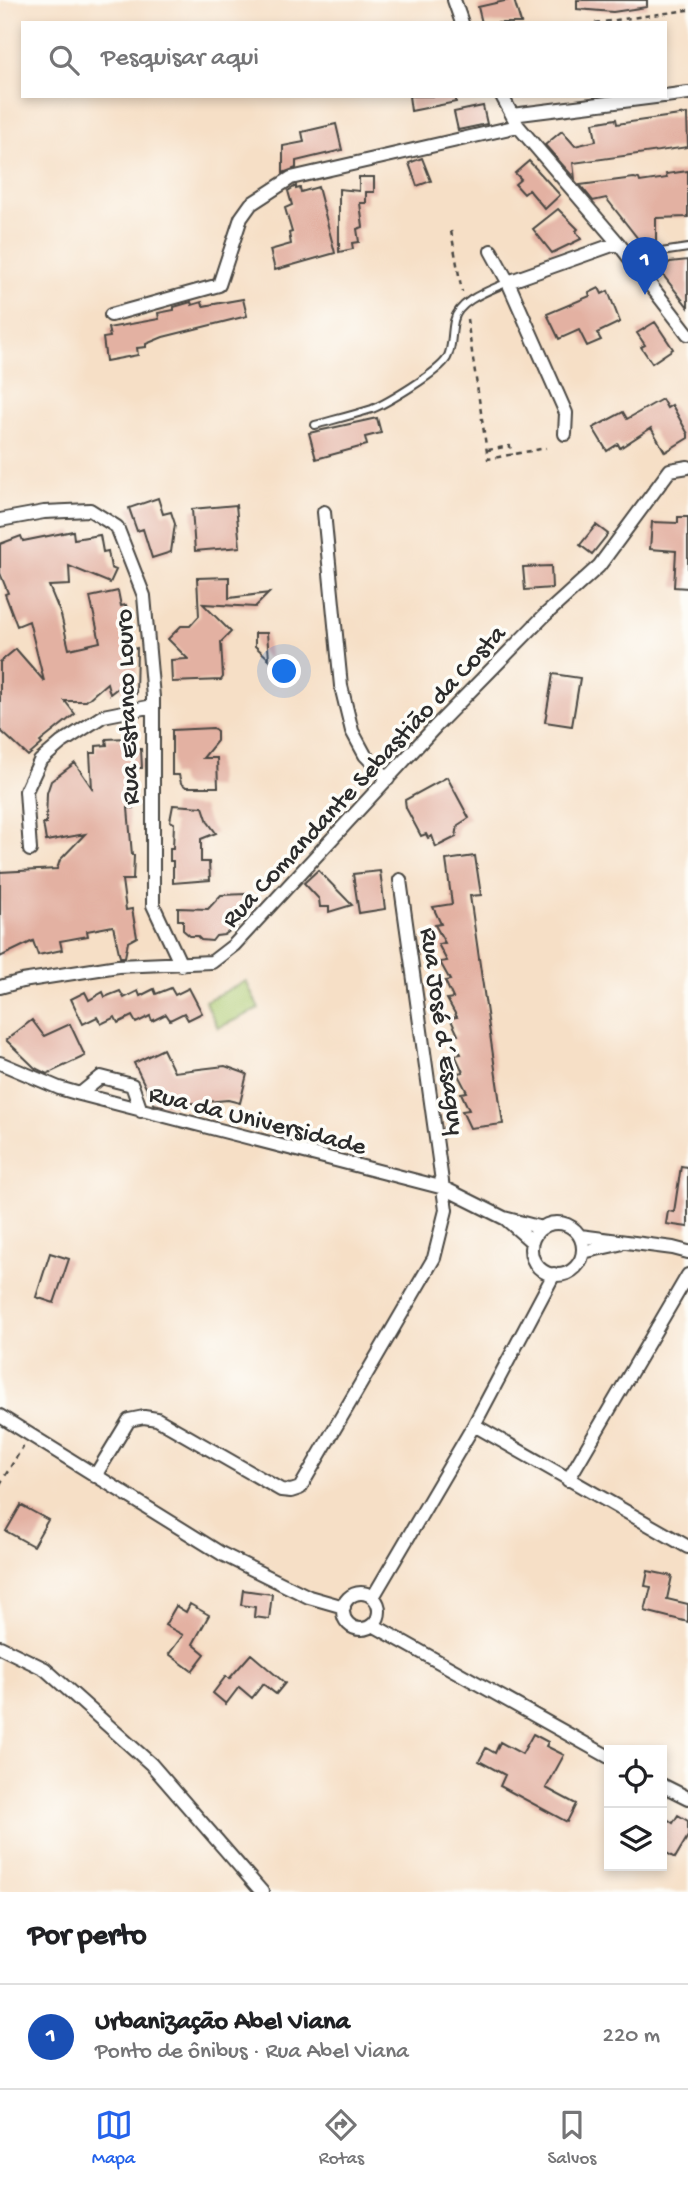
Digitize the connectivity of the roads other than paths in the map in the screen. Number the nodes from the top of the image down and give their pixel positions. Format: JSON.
{"nodes":[{"id":1,"x":454,"y":0,"type":"edge"},
{"id":2,"x":460,"y":21,"type":"edge"},
{"id":3,"x":688,"y":93,"type":"edge"},
{"id":4,"x":667,"y":96,"type":"edge"},
{"id":5,"x":503,"y":98,"type":"edge"},
{"id":6,"x":652,"y":98,"type":"edge"},
{"id":7,"x":515,"y":120,"type":"junction"},
{"id":8,"x":618,"y":243,"type":"junction"},
{"id":9,"x":688,"y":248,"type":"edge"},
{"id":10,"x":491,"y":251,"type":"dead end"},
{"id":11,"x":634,"y":264,"type":"junction"},
{"id":12,"x":508,"y":282,"type":"junction"},
{"id":13,"x":111,"y":315,"type":"dead end"},
{"id":14,"x":688,"y":334,"type":"edge"},
{"id":15,"x":314,"y":425,"type":"dead end"},
{"id":16,"x":565,"y":434,"type":"dead end"},
{"id":17,"x":688,"y":467,"type":"edge"},
{"id":18,"x":324,"y":512,"type":"dead end"},
{"id":19,"x":0,"y":520,"type":"edge"},
{"id":20,"x":153,"y":706,"type":"junction"},
{"id":21,"x":388,"y":779,"type":"junction"},
{"id":22,"x":30,"y":850,"type":"dead end"},
{"id":23,"x":400,"y":880,"type":"dead end"},
{"id":24,"x":181,"y":965,"type":"junction"},
{"id":25,"x":0,"y":987,"type":"edge"},
{"id":26,"x":0,"y":1063,"type":"edge"},
{"id":27,"x":80,"y":1094,"type":"junction"},
{"id":28,"x":141,"y":1111,"type":"junction"},
{"id":29,"x":444,"y":1188,"type":"junction"},
{"id":30,"x":504,"y":1218,"type":"junction"},
{"id":31,"x":542,"y":1228,"type":"junction"},
{"id":32,"x":580,"y":1236,"type":"junction"},
{"id":33,"x":630,"y":1241,"type":"junction"},
{"id":34,"x":532,"y":1242,"type":"junction"},
{"id":35,"x":583,"y":1252,"type":"junction"},
{"id":36,"x":688,"y":1252,"type":"edge"},
{"id":37,"x":554,"y":1274,"type":"junction"},
{"id":38,"x":688,"y":1275,"type":"edge"},
{"id":39,"x":0,"y":1416,"type":"edge"},
{"id":40,"x":474,"y":1425,"type":"junction"},
{"id":41,"x":95,"y":1476,"type":"junction"},
{"id":42,"x":568,"y":1480,"type":"junction"},
{"id":43,"x":688,"y":1547,"type":"edge"},
{"id":44,"x":373,"y":1597,"type":"junction"},
{"id":45,"x":344,"y":1607,"type":"junction"},
{"id":46,"x":373,"y":1625,"type":"junction"},
{"id":47,"x":0,"y":1647,"type":"edge"},
{"id":48,"x":604,"y":1754,"type":"edge"},
{"id":49,"x":667,"y":1788,"type":"edge"},
{"id":50,"x":688,"y":1798,"type":"edge"},
{"id":51,"x":262,"y":1892,"type":"edge"}],
"edges":[{"from":1,"to":2,"type":"street"},
{"from":3,"to":4,"type":"street"},
{"from":5,"to":7,"type":"street"},
{"from":6,"to":7,"type":"street"},
{"from":7,"to":8,"type":"street"},
{"from":7,"to":13,"type":"street"},
{"from":8,"to":11,"type":"street"},
{"from":8,"to":12,"type":"street"},
{"from":9,"to":11,"type":"lane"},
{"from":10,"to":12,"type":"street"},
{"from":11,"to":14,"type":"street"},
{"from":12,"to":15,"type":"lane"},
{"from":12,"to":16,"type":"street"},
{"from":17,"to":21,"type":"street","name":"Rua Comandante Sebastião da Costa"},
{"from":18,"to":21,"type":"street"},
{"from":19,"to":20,"type":"street","name":"Rua Estanco Louro"},
{"from":20,"to":22,"type":"street"},
{"from":20,"to":24,"type":"street","name":"Rua Estanco Louro"},
{"from":21,"to":24,"type":"street","name":"Rua Comandante Sebastião da Costa"},
{"from":23,"to":29,"type":"street","name":"Rua José d´Esaguy"},
{"from":24,"to":25,"type":"street","name":"Rua Comandante Sebastião da Costa"},
{"from":26,"to":27,"type":"street","name":"Rua da Universidade"},
{"from":27,"to":28,"type":"street","name":"Rua da Universidade"},
{"from":27,"to":28,"type":"street"},
{"from":28,"to":29,"type":"street","name":"Rua da Universidade"},
{"from":29,"to":30,"type":"street","name":"Rua da Universidade"},
{"from":29,"to":41,"type":"street","name":"Rua José d´Esaguy"},
{"from":30,"to":31,"type":"street","name":"Rua da Universidade"},
{"from":30,"to":34,"type":"street","name":"Rua da Universidade"},
{"from":31,"to":32,"type":"street","name":"Rua da Universidade"},
{"from":31,"to":34,"type":"street"},
{"from":32,"to":33,"type":"street","name":"Rua da Universidade"},
{"from":32,"to":35,"type":"street"},
{"from":33,"to":35,"type":"street","name":"Rua da Universidade"},
{"from":33,"to":36,"type":"street","name":"Rua da Universidade"},
{"from":34,"to":37,"type":"street","name":"Rua da Universidade"},
{"from":35,"to":37,"type":"street","name":"Rua da Universidade"},
{"from":37,"to":40,"type":"street"},
{"from":38,"to":42,"type":"street"},
{"from":39,"to":41,"type":"street"},
{"from":40,"to":42,"type":"street"},
{"from":40,"to":44,"type":"street"},
{"from":41,"to":45,"type":"street"},
{"from":42,"to":43,"type":"street"},
{"from":44,"to":45,"type":"street"},
{"from":44,"to":46,"type":"street"},
{"from":45,"to":46,"type":"street"},
{"from":46,"to":48,"type":"street"},
{"from":47,"to":51,"type":"street"},
{"from":49,"to":50,"type":"street"}]}
